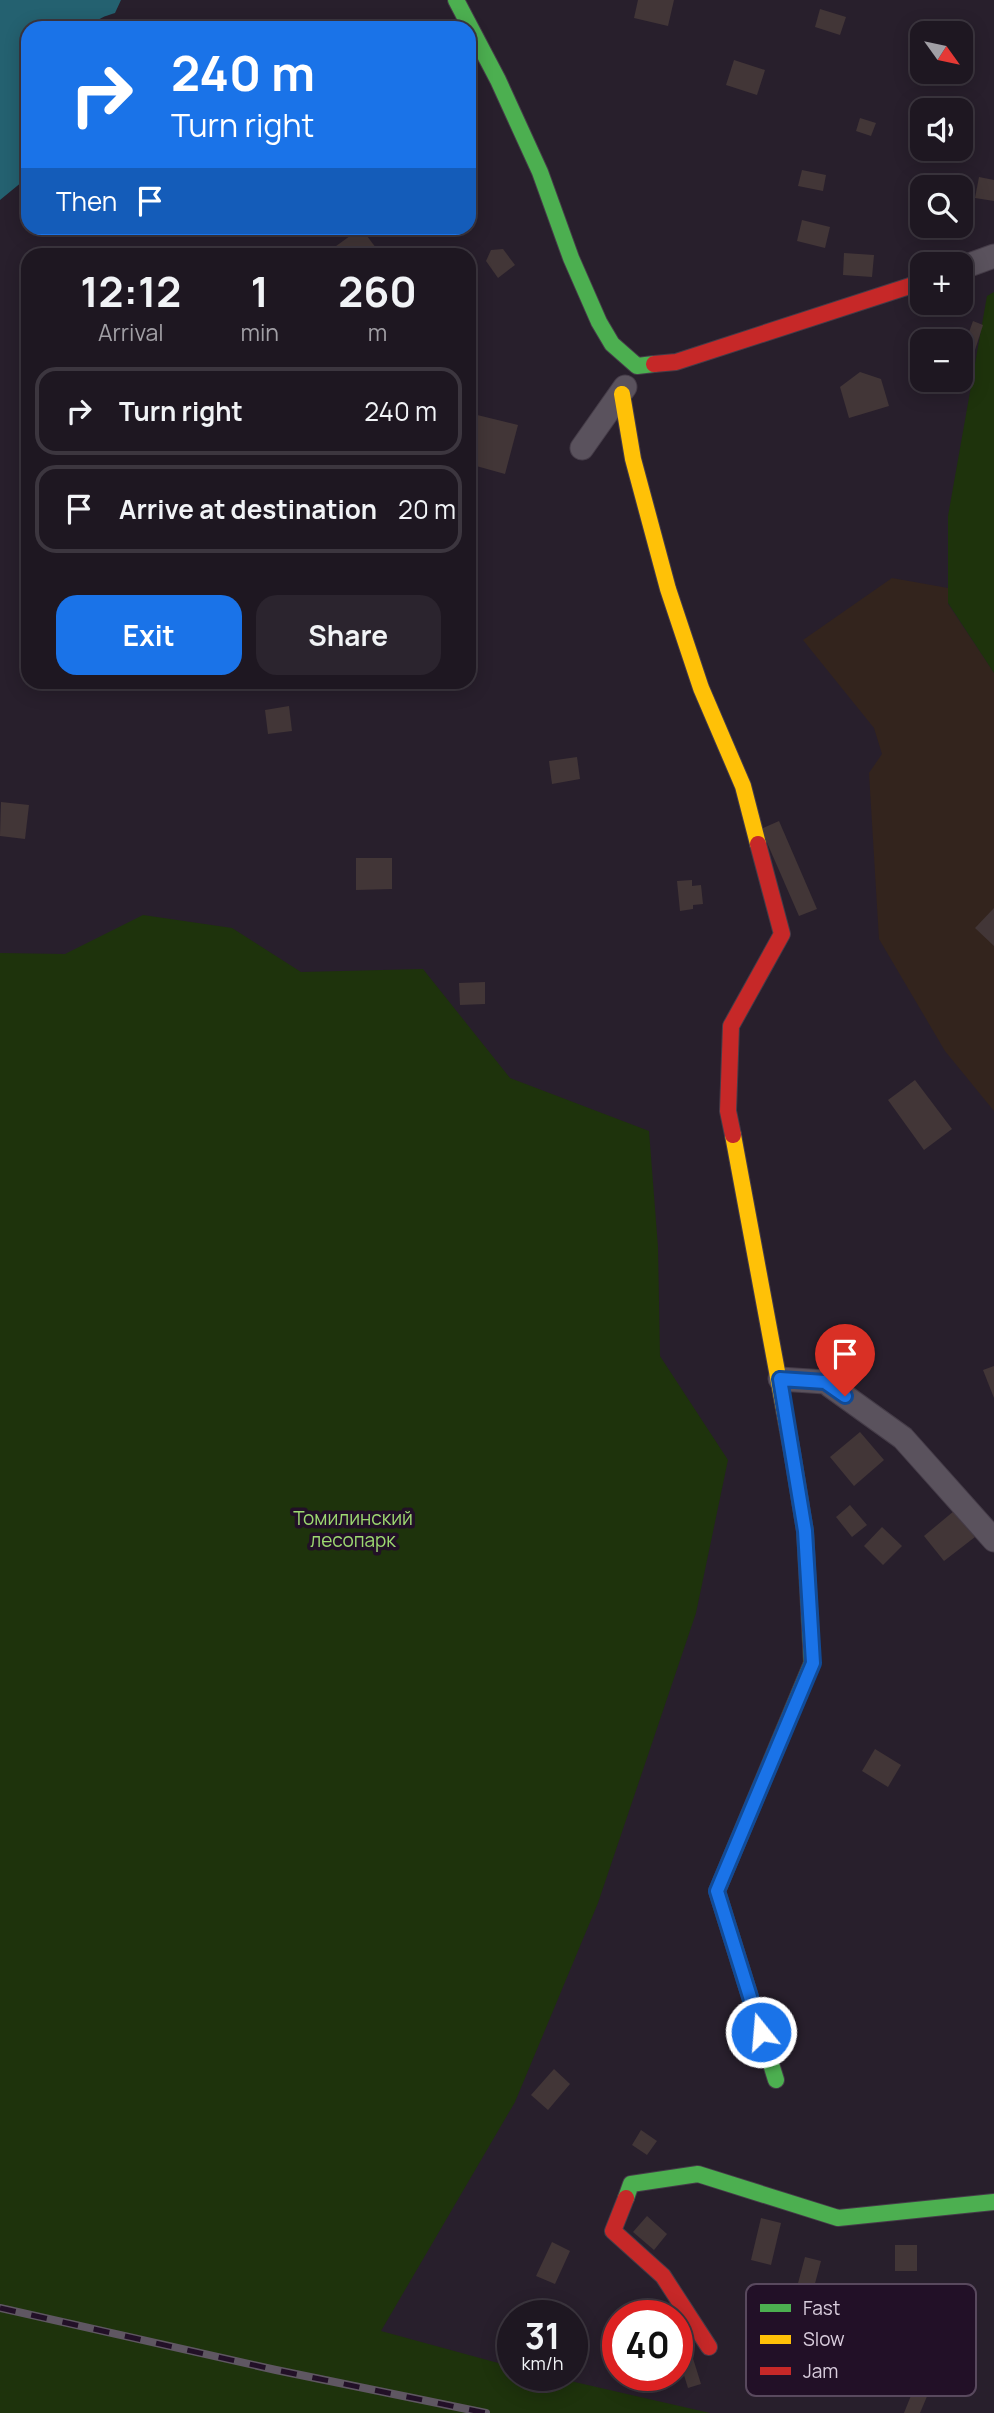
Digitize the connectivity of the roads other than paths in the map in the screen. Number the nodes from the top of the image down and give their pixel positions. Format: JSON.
{"nodes":[{"id":1,"x":456,"y":0,"type":"edge"},
{"id":2,"x":467,"y":21,"type":"edge"},
{"id":3,"x":476,"y":38,"type":"edge"},
{"id":4,"x":994,"y":256,"type":"edge"},
{"id":5,"x":973,"y":264,"type":"edge"},
{"id":6,"x":910,"y":286,"type":"edge"},
{"id":7,"x":637,"y":366,"type":"junction"},
{"id":8,"x":622,"y":394,"type":"junction"},
{"id":9,"x":582,"y":448,"type":"dead end"},
{"id":10,"x":780,"y":1379,"type":"junction"},
{"id":11,"x":994,"y":1540,"type":"edge"},
{"id":12,"x":776,"y":2080,"type":"dead end"},
{"id":13,"x":994,"y":2202,"type":"edge"},
{"id":14,"x":709,"y":2347,"type":"dead end"}],
"edges":[{"from":1,"to":2,"type":"street"},
{"from":3,"to":7,"type":"street"},
{"from":4,"to":5,"type":"street"},
{"from":6,"to":7,"type":"street"},
{"from":7,"to":8,"type":"street"},
{"from":8,"to":9,"type":"street"},
{"from":8,"to":10,"type":"street"},
{"from":10,"to":11,"type":"street"},
{"from":10,"to":12,"type":"street"},
{"from":13,"to":14,"type":"street"}]}
